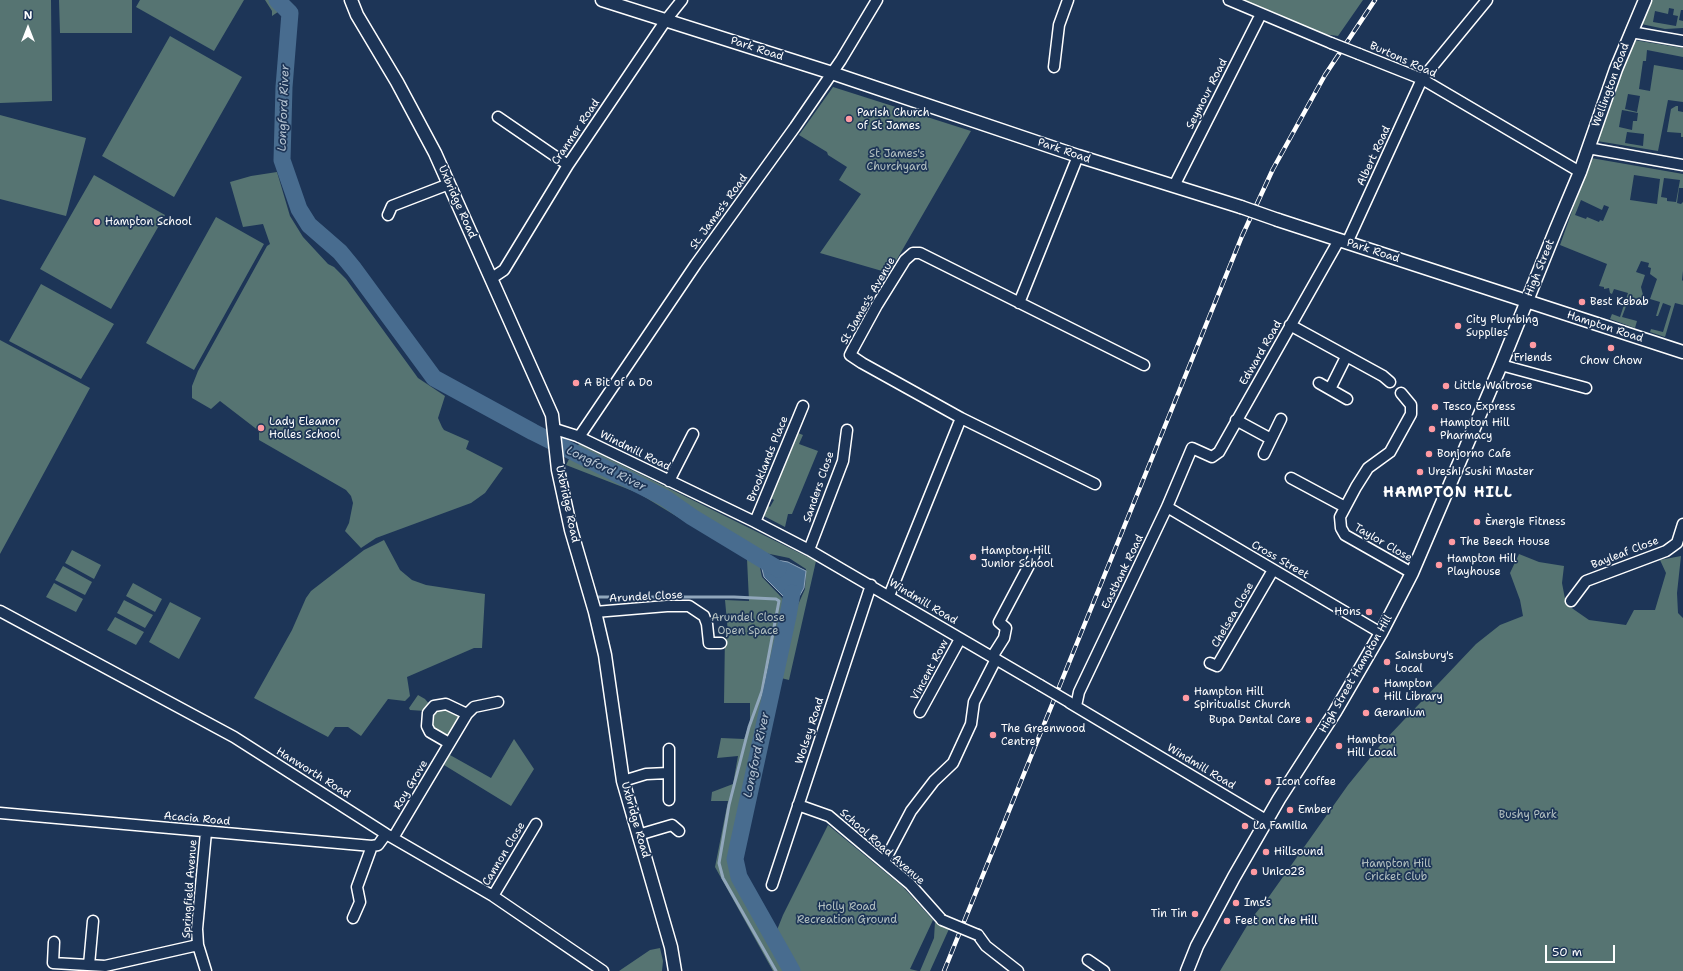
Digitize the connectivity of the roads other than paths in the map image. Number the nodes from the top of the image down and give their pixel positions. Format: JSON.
{"nodes":[{"id":1,"x":351,"y":0,"type":"edge"},
{"id":2,"x":602,"y":0,"type":"edge"},
{"id":3,"x":682,"y":0,"type":"edge"},
{"id":4,"x":877,"y":0,"type":"edge"},
{"id":5,"x":1068,"y":0,"type":"edge"},
{"id":6,"x":1229,"y":0,"type":"edge"},
{"id":7,"x":1487,"y":0,"type":"edge"},
{"id":8,"x":1645,"y":0,"type":"edge"},
{"id":9,"x":1261,"y":14,"type":"junction"},
{"id":10,"x":666,"y":20,"type":"junction"},
{"id":11,"x":1631,"y":32,"type":"junction"},
{"id":12,"x":1683,"y":41,"type":"edge"},
{"id":13,"x":1054,"y":67,"type":"dead end"},
{"id":14,"x":832,"y":73,"type":"junction"},
{"id":15,"x":1422,"y":79,"type":"junction"},
{"id":16,"x":498,"y":117,"type":"dead end"},
{"id":17,"x":1588,"y":148,"type":"junction"},
{"id":18,"x":1078,"y":156,"type":"junction"},
{"id":19,"x":568,"y":165,"type":"junction"},
{"id":20,"x":1683,"y":165,"type":"edge"},
{"id":21,"x":1580,"y":172,"type":"junction"},
{"id":22,"x":449,"y":184,"type":"junction"},
{"id":23,"x":1174,"y":186,"type":"junction"},
{"id":24,"x":388,"y":215,"type":"dead end"},
{"id":25,"x":1343,"y":241,"type":"junction"},
{"id":26,"x":492,"y":278,"type":"junction"},
{"id":27,"x":1526,"y":302,"type":"junction"},
{"id":28,"x":1018,"y":303,"type":"junction"},
{"id":29,"x":1290,"y":325,"type":"junction"},
{"id":30,"x":1683,"y":352,"type":"edge"},
{"id":31,"x":1346,"y":357,"type":"junction"},
{"id":32,"x":1144,"y":365,"type":"dead end"},
{"id":33,"x":1501,"y":365,"type":"junction"},
{"id":34,"x":1390,"y":382,"type":"dead end"},
{"id":35,"x":1319,"y":383,"type":"dead end"},
{"id":36,"x":1586,"y":388,"type":"dead end"},
{"id":37,"x":1330,"y":389,"type":"junction"},
{"id":38,"x":1401,"y":393,"type":"dead end"},
{"id":39,"x":1347,"y":399,"type":"dead end"},
{"id":40,"x":803,"y":406,"type":"dead end"},
{"id":41,"x":961,"y":418,"type":"junction"},
{"id":42,"x":1281,"y":419,"type":"dead end"},
{"id":43,"x":1236,"y":420,"type":"junction"},
{"id":44,"x":847,"y":430,"type":"dead end"},
{"id":45,"x":555,"y":432,"type":"junction"},
{"id":46,"x":693,"y":434,"type":"dead end"},
{"id":47,"x":580,"y":437,"type":"junction"},
{"id":48,"x":1271,"y":439,"type":"junction"},
{"id":49,"x":1192,"y":448,"type":"joint"},
{"id":50,"x":1264,"y":454,"type":"dead end"},
{"id":51,"x":1291,"y":478,"type":"dead end"},
{"id":52,"x":669,"y":480,"type":"junction"},
{"id":53,"x":1095,"y":484,"type":"dead end"},
{"id":54,"x":1167,"y":507,"type":"junction"},
{"id":55,"x":1345,"y":507,"type":"junction"},
{"id":56,"x":755,"y":522,"type":"junction"},
{"id":57,"x":1683,"y":524,"type":"edge"},
{"id":58,"x":809,"y":550,"type":"junction"},
{"id":59,"x":1034,"y":556,"type":"dead end"},
{"id":60,"x":1273,"y":570,"type":"junction"},
{"id":61,"x":1412,"y":572,"type":"junction"},
{"id":62,"x":871,"y":585,"type":"junction"},
{"id":63,"x":889,"y":596,"type":"junction"},
{"id":64,"x":1571,"y":601,"type":"dead end"},
{"id":65,"x":0,"y":611,"type":"edge"},
{"id":66,"x":595,"y":612,"type":"junction"},
{"id":67,"x":1381,"y":633,"type":"junction"},
{"id":68,"x":960,"y":639,"type":"junction"},
{"id":69,"x":721,"y":643,"type":"dead end"},
{"id":70,"x":994,"y":658,"type":"junction"},
{"id":71,"x":1210,"y":663,"type":"dead end"},
{"id":72,"x":498,"y":702,"type":"dead end"},
{"id":73,"x":1072,"y":704,"type":"junction"},
{"id":74,"x":920,"y":712,"type":"dead end"},
{"id":75,"x":467,"y":714,"type":"junction"},
{"id":76,"x":449,"y":743,"type":"junction"},
{"id":77,"x":669,"y":749,"type":"dead end"},
{"id":78,"x":668,"y":773,"type":"junction"},
{"id":79,"x":623,"y":781,"type":"junction"},
{"id":80,"x":669,"y":800,"type":"dead end"},
{"id":81,"x":798,"y":805,"type":"junction"},
{"id":82,"x":0,"y":813,"type":"edge"},
{"id":83,"x":1266,"y":820,"type":"junction"},
{"id":84,"x":536,"y":824,"type":"dead end"},
{"id":85,"x":674,"y":824,"type":"dead end"},
{"id":86,"x":206,"y":832,"type":"junction"},
{"id":87,"x":638,"y":834,"type":"junction"},
{"id":88,"x":389,"y":836,"type":"junction"},
{"id":89,"x":372,"y":846,"type":"junction"},
{"id":90,"x":884,"y":862,"type":"junction"},
{"id":91,"x":772,"y":885,"type":"dead end"},
{"id":92,"x":493,"y":896,"type":"junction"},
{"id":93,"x":353,"y":918,"type":"dead end"},
{"id":94,"x":93,"y":921,"type":"dead end"},
{"id":95,"x":54,"y":942,"type":"dead end"},
{"id":96,"x":198,"y":945,"type":"junction"},
{"id":97,"x":1088,"y":960,"type":"dead end"},
{"id":98,"x":89,"y":965,"type":"junction"},
{"id":99,"x":206,"y":971,"type":"edge"},
{"id":100,"x":603,"y":971,"type":"edge"},
{"id":101,"x":675,"y":971,"type":"edge"},
{"id":102,"x":1018,"y":971,"type":"edge"},
{"id":103,"x":1104,"y":971,"type":"edge"},
{"id":104,"x":1187,"y":971,"type":"edge"}],
"edges":[{"from":1,"to":22,"type":"main road","name":"Uxbridge Road"},
{"from":2,"to":10,"type":"main road","name":"Park Road"},
{"from":3,"to":10,"type":"street","name":"Cranmer Road"},
{"from":4,"to":14,"type":"street","name":"St. James's Road"},
{"from":5,"to":13,"type":"street"},
{"from":6,"to":9,"type":"street","name":"Burtons Road"},
{"from":7,"to":15,"type":"street","name":"Albert Road"},
{"from":8,"to":11,"type":"main road","name":"Wellington Road"},
{"from":9,"to":15,"type":"street","name":"Burtons Road","bridge":true},
{"from":9,"to":23,"type":"street","name":"Seymour Road"},
{"from":10,"to":14,"type":"main road","name":"Park Road"},
{"from":10,"to":19,"type":"street","name":"Cranmer Road"},
{"from":11,"to":12,"type":"street"},
{"from":11,"to":17,"type":"main road","name":"Wellington Road"},
{"from":14,"to":18,"type":"main road","name":"Park Road"},
{"from":14,"to":47,"type":"street","name":"St. James's Road"},
{"from":15,"to":21,"type":"street","name":"Burtons Road"},
{"from":15,"to":25,"type":"street","name":"Albert Road"},
{"from":16,"to":19,"type":"street"},
{"from":17,"to":20,"type":"street"},
{"from":17,"to":21,"type":"main road","name":"Wellington Road"},
{"from":18,"to":23,"type":"main road","name":"Park Road"},
{"from":18,"to":28,"type":"street"},
{"from":19,"to":26,"type":"street","name":"Cranmer Road"},
{"from":21,"to":27,"type":"main road","name":"High Street"},
{"from":22,"to":24,"type":"street"},
{"from":22,"to":26,"type":"main road","name":"Uxbridge Road"},
{"from":23,"to":25,"type":"main road","name":"Park Road","bridge":true},
{"from":25,"to":27,"type":"main road","name":"Park Road"},
{"from":25,"to":29,"type":"street","name":"Edward Road"},
{"from":26,"to":45,"type":"main road","name":"Uxbridge Road"},
{"from":27,"to":30,"type":"main road","name":"Hampton Road"},
{"from":27,"to":33,"type":"main road","name":"High Street"},
{"from":28,"to":32,"type":"street","name":"St James's Avenue"},
{"from":28,"to":41,"type":"street","name":"St James's Avenue"},
{"from":29,"to":31,"type":"street"},
{"from":29,"to":43,"type":"street","name":"Edward Road"},
{"from":31,"to":34,"type":"street"},
{"from":31,"to":37,"type":"street"},
{"from":33,"to":36,"type":"street"},
{"from":33,"to":61,"type":"main road","name":"High Street Hampton Hill"},
{"from":35,"to":37,"type":"street"},
{"from":37,"to":39,"type":"street"},
{"from":38,"to":55,"type":"street","name":"Taylor Close"},
{"from":40,"to":56,"type":"street","name":"Brooklands Place"},
{"from":41,"to":53,"type":"street","name":"St James's Avenue"},
{"from":41,"to":63,"type":"street"},
{"from":42,"to":48,"type":"street"},
{"from":43,"to":48,"type":"street"},
{"from":43,"to":49,"type":"street","name":"Edward Road"},
{"from":44,"to":58,"type":"street","name":"Sanders Close"},
{"from":45,"to":47,"type":"street","name":"Windmill Road"},
{"from":45,"to":66,"type":"main road","name":"Uxbridge Road"},
{"from":46,"to":52,"type":"street"},
{"from":47,"to":52,"type":"street","name":"Windmill Road"},
{"from":48,"to":50,"type":"street"},
{"from":49,"to":54,"type":"street","name":"Eastbank Road"},
{"from":51,"to":55,"type":"street"},
{"from":52,"to":56,"type":"street","name":"Windmill Road"},
{"from":54,"to":60,"type":"street","name":"Cross Street"},
{"from":54,"to":73,"type":"street","name":"Eastbank Road"},
{"from":55,"to":61,"type":"street","name":"Taylor Close"},
{"from":56,"to":58,"type":"street","name":"Windmill Road"},
{"from":57,"to":64,"type":"street","name":"Bayleaf Close"},
{"from":58,"to":62,"type":"street","name":"Windmill Road"},
{"from":59,"to":70,"type":"street"},
{"from":60,"to":67,"type":"street","name":"Cross Street"},
{"from":60,"to":71,"type":"street","name":"Chelsea Close"},
{"from":61,"to":67,"type":"main road","name":"High Street Hampton Hill"},
{"from":62,"to":63,"type":"street","name":"Windmill Road"},
{"from":62,"to":81,"type":"street","name":"Wolsey Road"},
{"from":63,"to":68,"type":"street","name":"Windmill Road"},
{"from":65,"to":88,"type":"street","name":"Hanworth Road"},
{"from":66,"to":69,"type":"street","name":"Arundel Close"},
{"from":66,"to":79,"type":"main road","name":"Uxbridge Road"},
{"from":67,"to":83,"type":"main road","name":"High Street Hampton Hill"},
{"from":68,"to":70,"type":"street","name":"Windmill Road"},
{"from":68,"to":74,"type":"street","name":"Vincent Row"},
{"from":70,"to":73,"type":"street","name":"Windmill Road","bridge":true},
{"from":70,"to":90,"type":"street"},
{"from":72,"to":75,"type":"street","name":"Roy Grove"},
{"from":73,"to":83,"type":"street","name":"Windmill Road"},
{"from":75,"to":76,"type":"street","name":"Roy Grove"},
{"from":75,"to":76,"type":"street"},
{"from":76,"to":88,"type":"street","name":"Roy Grove"},
{"from":77,"to":78,"type":"street"},
{"from":78,"to":79,"type":"street"},
{"from":78,"to":80,"type":"street"},
{"from":79,"to":87,"type":"main road","name":"Uxbridge Road"},
{"from":81,"to":90,"type":"street","name":"School Road Avenue"},
{"from":81,"to":91,"type":"street","name":"Wolsey Road"},
{"from":82,"to":86,"type":"street","name":"Acacia Road"},
{"from":83,"to":104,"type":"main road","name":"High Street Hampton Hill"},
{"from":84,"to":92,"type":"street","name":"Cannon Close"},
{"from":85,"to":87,"type":"street"},
{"from":86,"to":89,"type":"street","name":"Acacia Road"},
{"from":86,"to":96,"type":"street","name":"Springfield Avenue"},
{"from":87,"to":101,"type":"main road","name":"Uxbridge Road"},
{"from":88,"to":89,"type":"street"},
{"from":88,"to":92,"type":"street","name":"Hanworth Road"},
{"from":89,"to":93,"type":"street"},
{"from":90,"to":102,"type":"street","name":"School Road Avenue","bridge":true},
{"from":92,"to":100,"type":"street","name":"Hanworth Road"},
{"from":94,"to":98,"type":"street"},
{"from":95,"to":98,"type":"street"},
{"from":96,"to":98,"type":"street"},
{"from":96,"to":99,"type":"street","name":"Springfield Avenue"},
{"from":97,"to":103,"type":"street"}]}
